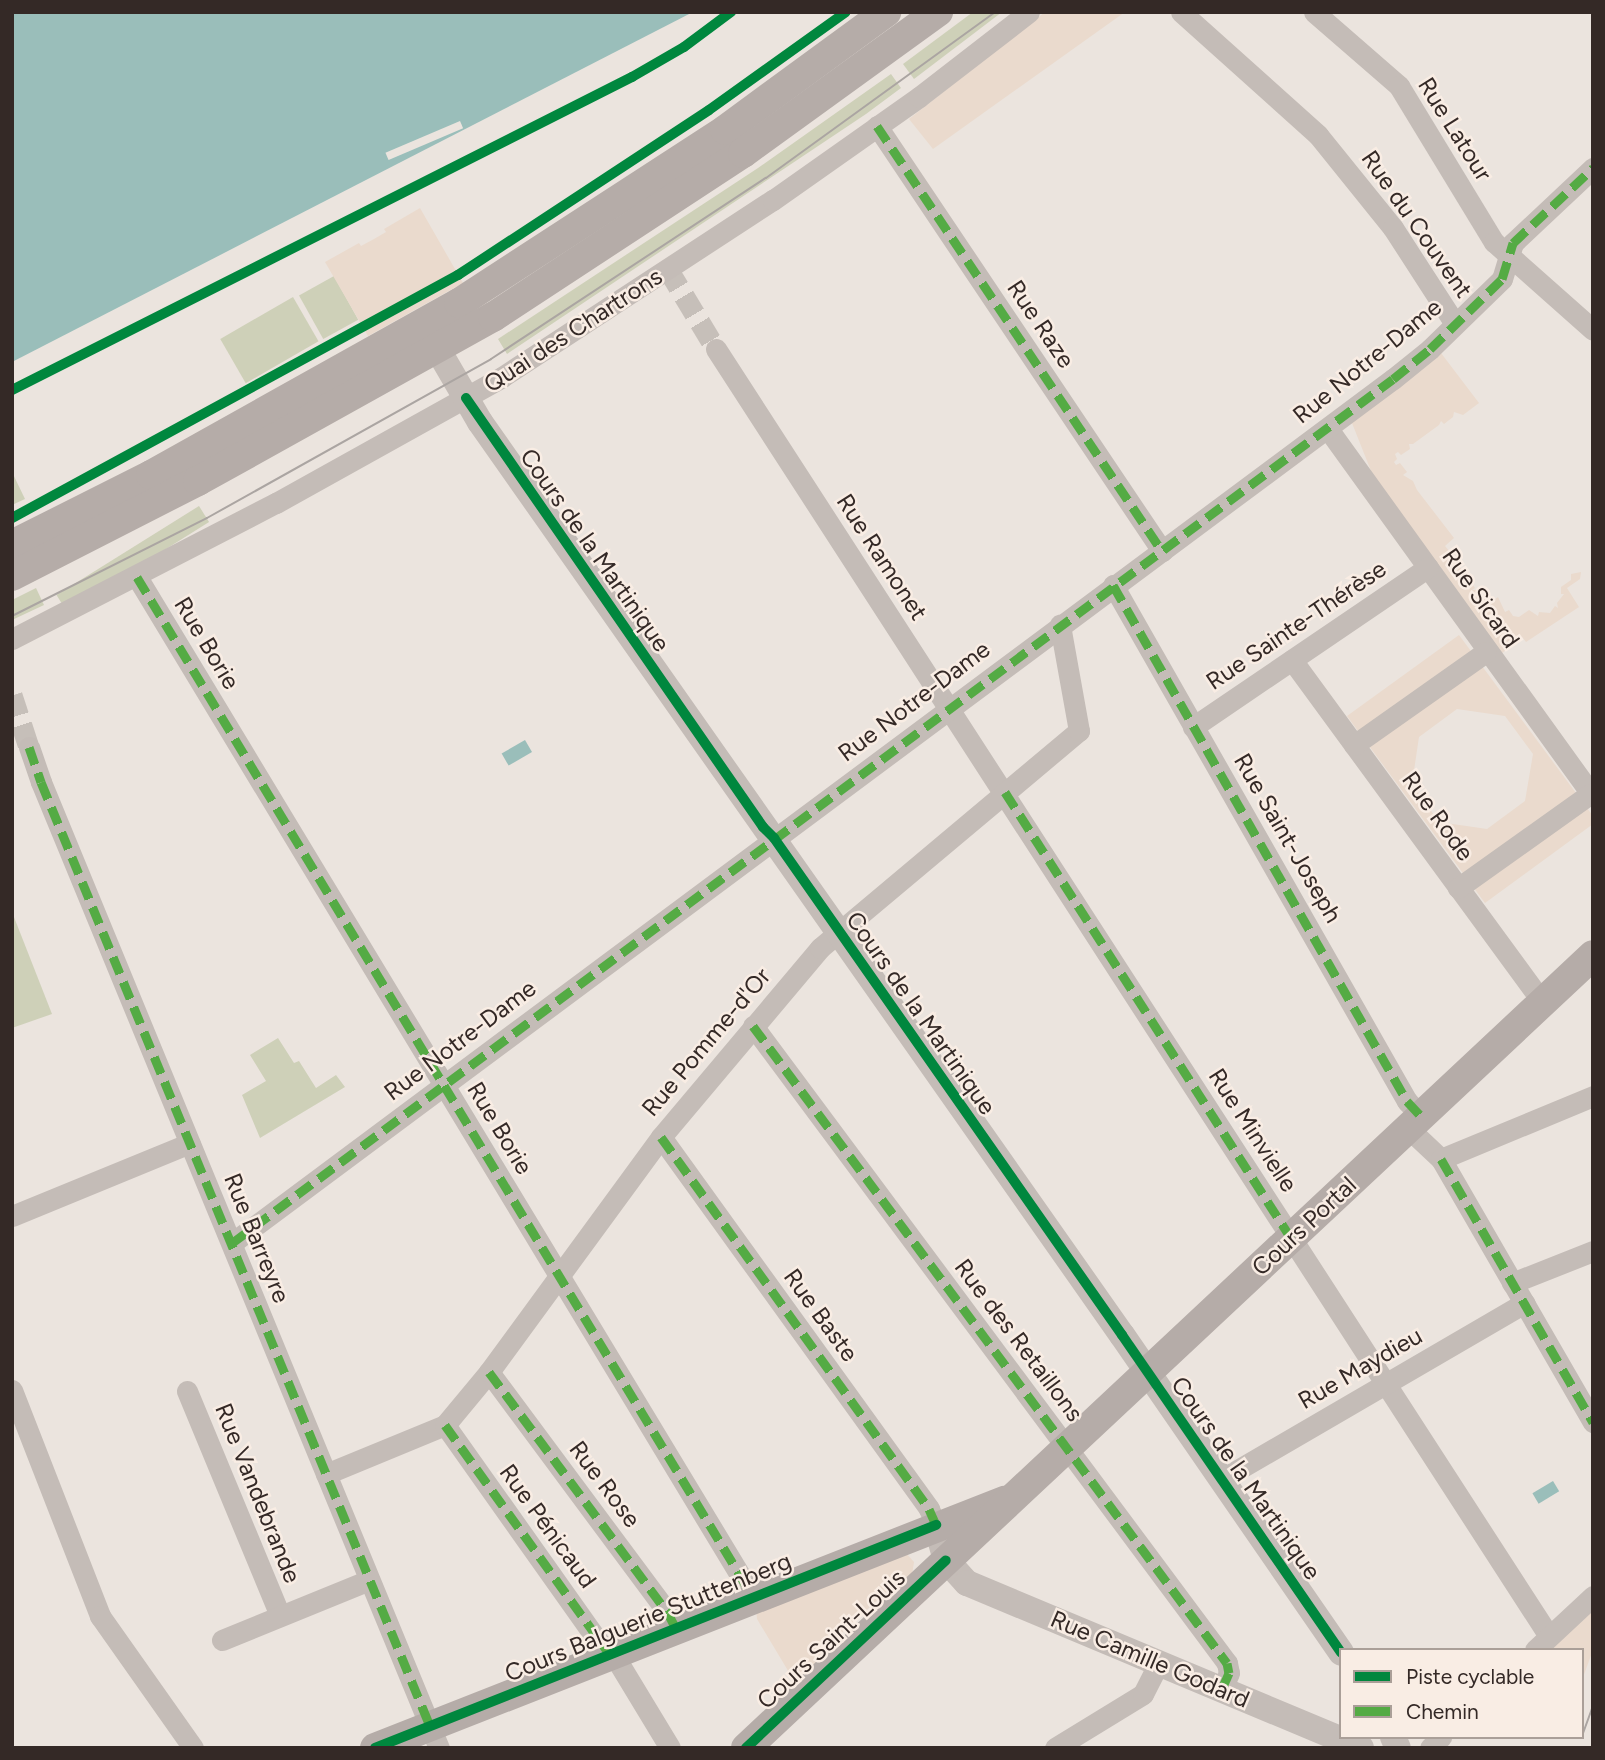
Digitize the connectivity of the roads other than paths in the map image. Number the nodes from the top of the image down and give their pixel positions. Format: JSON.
{"nodes":[{"id":1,"x":886,"y":12,"type":"edge"},
{"id":2,"x":938,"y":12,"type":"edge"},
{"id":3,"x":1030,"y":12,"type":"edge"},
{"id":4,"x":1181,"y":12,"type":"edge"},
{"id":5,"x":1314,"y":12,"type":"edge"},
{"id":6,"x":877,"y":126,"type":"junction"},
{"id":7,"x":1593,"y":168,"type":"edge"},
{"id":8,"x":1509,"y":254,"type":"junction"},
{"id":9,"x":422,"y":324,"type":"junction"},
{"id":10,"x":1455,"y":324,"type":"junction"},
{"id":11,"x":1593,"y":330,"type":"edge"},
{"id":12,"x":716,"y":349,"type":"tunnel mouth"},
{"id":13,"x":438,"y":350,"type":"junction"},
{"id":14,"x":466,"y":398,"type":"junction"},
{"id":15,"x":1328,"y":429,"type":"junction"},
{"id":16,"x":12,"y":545,"type":"edge"},
{"id":17,"x":1162,"y":551,"type":"junction"},
{"id":18,"x":1428,"y":566,"type":"junction"},
{"id":19,"x":12,"y":576,"type":"edge"},
{"id":20,"x":137,"y":577,"type":"junction"},
{"id":21,"x":1113,"y":585,"type":"junction"},
{"id":22,"x":1060,"y":625,"type":"junction"},
{"id":23,"x":12,"y":639,"type":"edge"},
{"id":24,"x":1486,"y":652,"type":"junction"},
{"id":25,"x":1292,"y":660,"type":"junction"},
{"id":26,"x":949,"y":708,"type":"junction"},
{"id":27,"x":1193,"y":727,"type":"junction"},
{"id":28,"x":1354,"y":745,"type":"junction"},
{"id":29,"x":29,"y":747,"type":"tunnel mouth"},
{"id":30,"x":1005,"y":792,"type":"junction"},
{"id":31,"x":1592,"y":795,"type":"edge"},
{"id":32,"x":774,"y":838,"type":"junction"},
{"id":33,"x":1458,"y":888,"type":"junction"},
{"id":34,"x":837,"y":932,"type":"junction"},
{"id":35,"x":1593,"y":955,"type":"edge"},
{"id":36,"x":1542,"y":1002,"type":"junction"},
{"id":37,"x":753,"y":1026,"type":"junction"},
{"id":38,"x":444,"y":1085,"type":"junction"},
{"id":39,"x":1593,"y":1096,"type":"edge"},
{"id":40,"x":1415,"y":1122,"type":"junction"},
{"id":41,"x":661,"y":1138,"type":"junction"},
{"id":42,"x":190,"y":1143,"type":"junction"},
{"id":43,"x":1441,"y":1158,"type":"junction"},
{"id":44,"x":12,"y":1216,"type":"edge"},
{"id":45,"x":1291,"y":1238,"type":"junction"},
{"id":46,"x":232,"y":1243,"type":"junction"},
{"id":47,"x":1593,"y":1251,"type":"edge"},
{"id":48,"x":559,"y":1277,"type":"junction"},
{"id":49,"x":1512,"y":1283,"type":"junction"},
{"id":50,"x":1524,"y":1303,"type":"junction"},
{"id":51,"x":489,"y":1372,"type":"junction"},
{"id":52,"x":1148,"y":1373,"type":"junction"},
{"id":53,"x":1385,"y":1384,"type":"junction"},
{"id":54,"x":12,"y":1390,"type":"edge"},
{"id":55,"x":187,"y":1391,"type":"dead end"},
{"id":56,"x":1593,"y":1422,"type":"edge"},
{"id":57,"x":446,"y":1425,"type":"junction"},
{"id":58,"x":1067,"y":1448,"type":"junction"},
{"id":59,"x":326,"y":1474,"type":"junction"},
{"id":60,"x":1222,"y":1479,"type":"junction"},
{"id":61,"x":1014,"y":1497,"type":"junction"},
{"id":62,"x":936,"y":1525,"type":"junction"},
{"id":63,"x":946,"y":1560,"type":"junction"},
{"id":64,"x":369,"y":1580,"type":"junction"},
{"id":65,"x":1593,"y":1596,"type":"edge"},
{"id":66,"x":754,"y":1598,"type":"junction"},
{"id":67,"x":280,"y":1616,"type":"junction"},
{"id":68,"x":676,"y":1629,"type":"junction"},
{"id":69,"x":222,"y":1640,"type":"dead end"},
{"id":70,"x":1542,"y":1643,"type":"edge"},
{"id":71,"x":1339,"y":1651,"type":"edge"},
{"id":72,"x":610,"y":1655,"type":"junction"},
{"id":73,"x":1159,"y":1663,"type":"junction"},
{"id":74,"x":1222,"y":1689,"type":"junction"},
{"id":75,"x":435,"y":1737,"type":"edge"},
{"id":76,"x":1339,"y":1739,"type":"edge"},
{"id":77,"x":1340,"y":1739,"type":"edge"},
{"id":78,"x":193,"y":1748,"type":"edge"},
{"id":79,"x":375,"y":1748,"type":"edge"},
{"id":80,"x":670,"y":1748,"type":"edge"},
{"id":81,"x":746,"y":1748,"type":"edge"},
{"id":82,"x":1055,"y":1748,"type":"edge"},
{"id":83,"x":1361,"y":1748,"type":"edge"}],
"edges":[{"from":1,"to":9,"type":"main road"},
{"from":2,"to":13,"type":"main road"},
{"from":3,"to":6,"type":"street","name":"Quai des Chartrons"},
{"from":4,"to":10,"type":"street","name":"Rue du Couvent"},
{"from":5,"to":8,"type":"street","name":"Rue Latour"},
{"from":6,"to":14,"type":"street","name":"Quai des Chartrons"},
{"from":6,"to":17,"type":"street","name":"Rue Raze"},
{"from":7,"to":8,"type":"street","name":"Rue Notre-Dame"},
{"from":8,"to":10,"type":"street","name":"Rue Notre-Dame"},
{"from":8,"to":11,"type":"street","name":"Rue Latour"},
{"from":9,"to":13,"type":"street","name":"Cours de la Martinique"},
{"from":9,"to":16,"type":"main road"},
{"from":10,"to":15,"type":"street","name":"Rue Notre-Dame"},
{"from":12,"to":26,"type":"street","name":"Rue Ramonet"},
{"from":13,"to":14,"type":"street","name":"Cours de la Martinique"},
{"from":13,"to":19,"type":"main road"},
{"from":14,"to":20,"type":"street","name":"Quai des Chartrons"},
{"from":14,"to":32,"type":"street","name":"Cours de la Martinique"},
{"from":15,"to":17,"type":"street","name":"Rue Notre-Dame"},
{"from":15,"to":18,"type":"street","name":"Rue Sicard"},
{"from":17,"to":21,"type":"street","name":"Rue Notre-Dame"},
{"from":18,"to":24,"type":"street","name":"Rue Sicard"},
{"from":18,"to":25,"type":"street","name":"Rue Sainte-Thérèse"},
{"from":20,"to":23,"type":"street","name":"Quai des Chartrons"},
{"from":20,"to":38,"type":"street","name":"Rue Borie"},
{"from":21,"to":22,"type":"street","name":"Rue Notre-Dame"},
{"from":21,"to":27,"type":"street","name":"Rue Saint-Joseph"},
{"from":22,"to":26,"type":"street","name":"Rue Notre-Dame"},
{"from":22,"to":30,"type":"street","name":"Rue Pomme-d'Or"},
{"from":24,"to":28,"type":"street"},
{"from":24,"to":31,"type":"street","name":"Rue Sicard"},
{"from":25,"to":27,"type":"street","name":"Rue Sainte-Thérèse"},
{"from":25,"to":28,"type":"street","name":"Rue Rode"},
{"from":26,"to":30,"type":"street","name":"Rue Ramonet"},
{"from":26,"to":32,"type":"street","name":"Rue Notre-Dame"},
{"from":27,"to":40,"type":"street","name":"Rue Saint-Joseph"},
{"from":28,"to":33,"type":"street","name":"Rue Rode"},
{"from":29,"to":42,"type":"street","name":"Rue Barreyre"},
{"from":30,"to":34,"type":"street","name":"Rue Pomme-d'Or"},
{"from":30,"to":45,"type":"street","name":"Rue Minvielle"},
{"from":31,"to":33,"type":"street"},
{"from":32,"to":34,"type":"street","name":"Cours de la Martinique"},
{"from":32,"to":38,"type":"street","name":"Rue Notre-Dame"},
{"from":33,"to":36,"type":"street","name":"Rue Rode"},
{"from":34,"to":37,"type":"street","name":"Rue Pomme-d'Or"},
{"from":34,"to":52,"type":"street","name":"Cours de la Martinique"},
{"from":35,"to":36,"type":"main road","name":"Cours Portal"},
{"from":36,"to":40,"type":"main road","name":"Cours Portal"},
{"from":37,"to":41,"type":"street","name":"Rue Pomme-d'Or"},
{"from":37,"to":58,"type":"street","name":"Rue des Retaillons"},
{"from":38,"to":46,"type":"street","name":"Rue Notre-Dame"},
{"from":38,"to":48,"type":"street","name":"Rue Borie"},
{"from":39,"to":43,"type":"street"},
{"from":40,"to":43,"type":"street","name":"Rue Saint-Joseph"},
{"from":40,"to":45,"type":"main road","name":"Cours Portal"},
{"from":41,"to":48,"type":"street","name":"Rue Pomme-d'Or"},
{"from":41,"to":62,"type":"street","name":"Rue Baste"},
{"from":42,"to":44,"type":"street"},
{"from":42,"to":46,"type":"street","name":"Rue Barreyre"},
{"from":43,"to":49,"type":"street","name":"Rue Saint-Joseph"},
{"from":45,"to":52,"type":"main road","name":"Cours Portal"},
{"from":45,"to":53,"type":"street","name":"Rue Minvielle"},
{"from":46,"to":59,"type":"street","name":"Rue Barreyre"},
{"from":47,"to":49,"type":"street"},
{"from":48,"to":51,"type":"street","name":"Rue Pomme-d'Or"},
{"from":48,"to":66,"type":"street","name":"Rue Borie"},
{"from":49,"to":50,"type":"street","name":"Rue Saint-Joseph"},
{"from":50,"to":53,"type":"street","name":"Rue Maydieu"},
{"from":50,"to":56,"type":"street","name":"Rue Saint-Joseph"},
{"from":51,"to":57,"type":"street","name":"Rue Pomme-d'Or"},
{"from":51,"to":68,"type":"street","name":"Rue Rose"},
{"from":52,"to":58,"type":"main road","name":"Cours Portal"},
{"from":52,"to":60,"type":"street","name":"Cours de la Martinique"},
{"from":53,"to":60,"type":"street","name":"Rue Maydieu"},
{"from":53,"to":70,"type":"street","name":"Rue Minvielle"},
{"from":54,"to":78,"type":"street"},
{"from":55,"to":67,"type":"street","name":"Rue Vandebrande"},
{"from":57,"to":59,"type":"street","name":"Rue Pomme-d'Or"},
{"from":57,"to":72,"type":"street","name":"Rue Pénicaud"},
{"from":58,"to":61,"type":"main road","name":"Cours Portal"},
{"from":58,"to":74,"type":"street","name":"Rue des Retaillons"},
{"from":59,"to":64,"type":"street","name":"Rue Barreyre"},
{"from":60,"to":71,"type":"street","name":"Cours de la Martinique"},
{"from":61,"to":62,"type":"main road","name":"Cours Portal"},
{"from":61,"to":63,"type":"main road","name":"Cours Portal"},
{"from":62,"to":63,"type":"street"},
{"from":62,"to":66,"type":"main road","name":"Cours Balguerie Stuttenberg"},
{"from":63,"to":73,"type":"street","name":"Rue Camille Godard"},
{"from":63,"to":81,"type":"main road","name":"Cours Saint-Louis"},
{"from":64,"to":67,"type":"street"},
{"from":64,"to":75,"type":"street","name":"Rue Barreyre"},
{"from":65,"to":70,"type":"street"},
{"from":66,"to":68,"type":"main road","name":"Cours Balguerie Stuttenberg"},
{"from":67,"to":69,"type":"street"},
{"from":68,"to":72,"type":"main road","name":"Cours Balguerie Stuttenberg"},
{"from":72,"to":75,"type":"main road","name":"Cours Balguerie Stuttenberg"},
{"from":72,"to":80,"type":"street","name":"Rue Pénicaud"},
{"from":73,"to":74,"type":"street","name":"Rue Camille Godard"},
{"from":73,"to":82,"type":"street"},
{"from":74,"to":76,"type":"street","name":"Rue Camille Godard"},
{"from":75,"to":79,"type":"main road","name":"Cours Balguerie Stuttenberg"},
{"from":77,"to":83,"type":"street","name":"Rue Camille Godard"}]}
